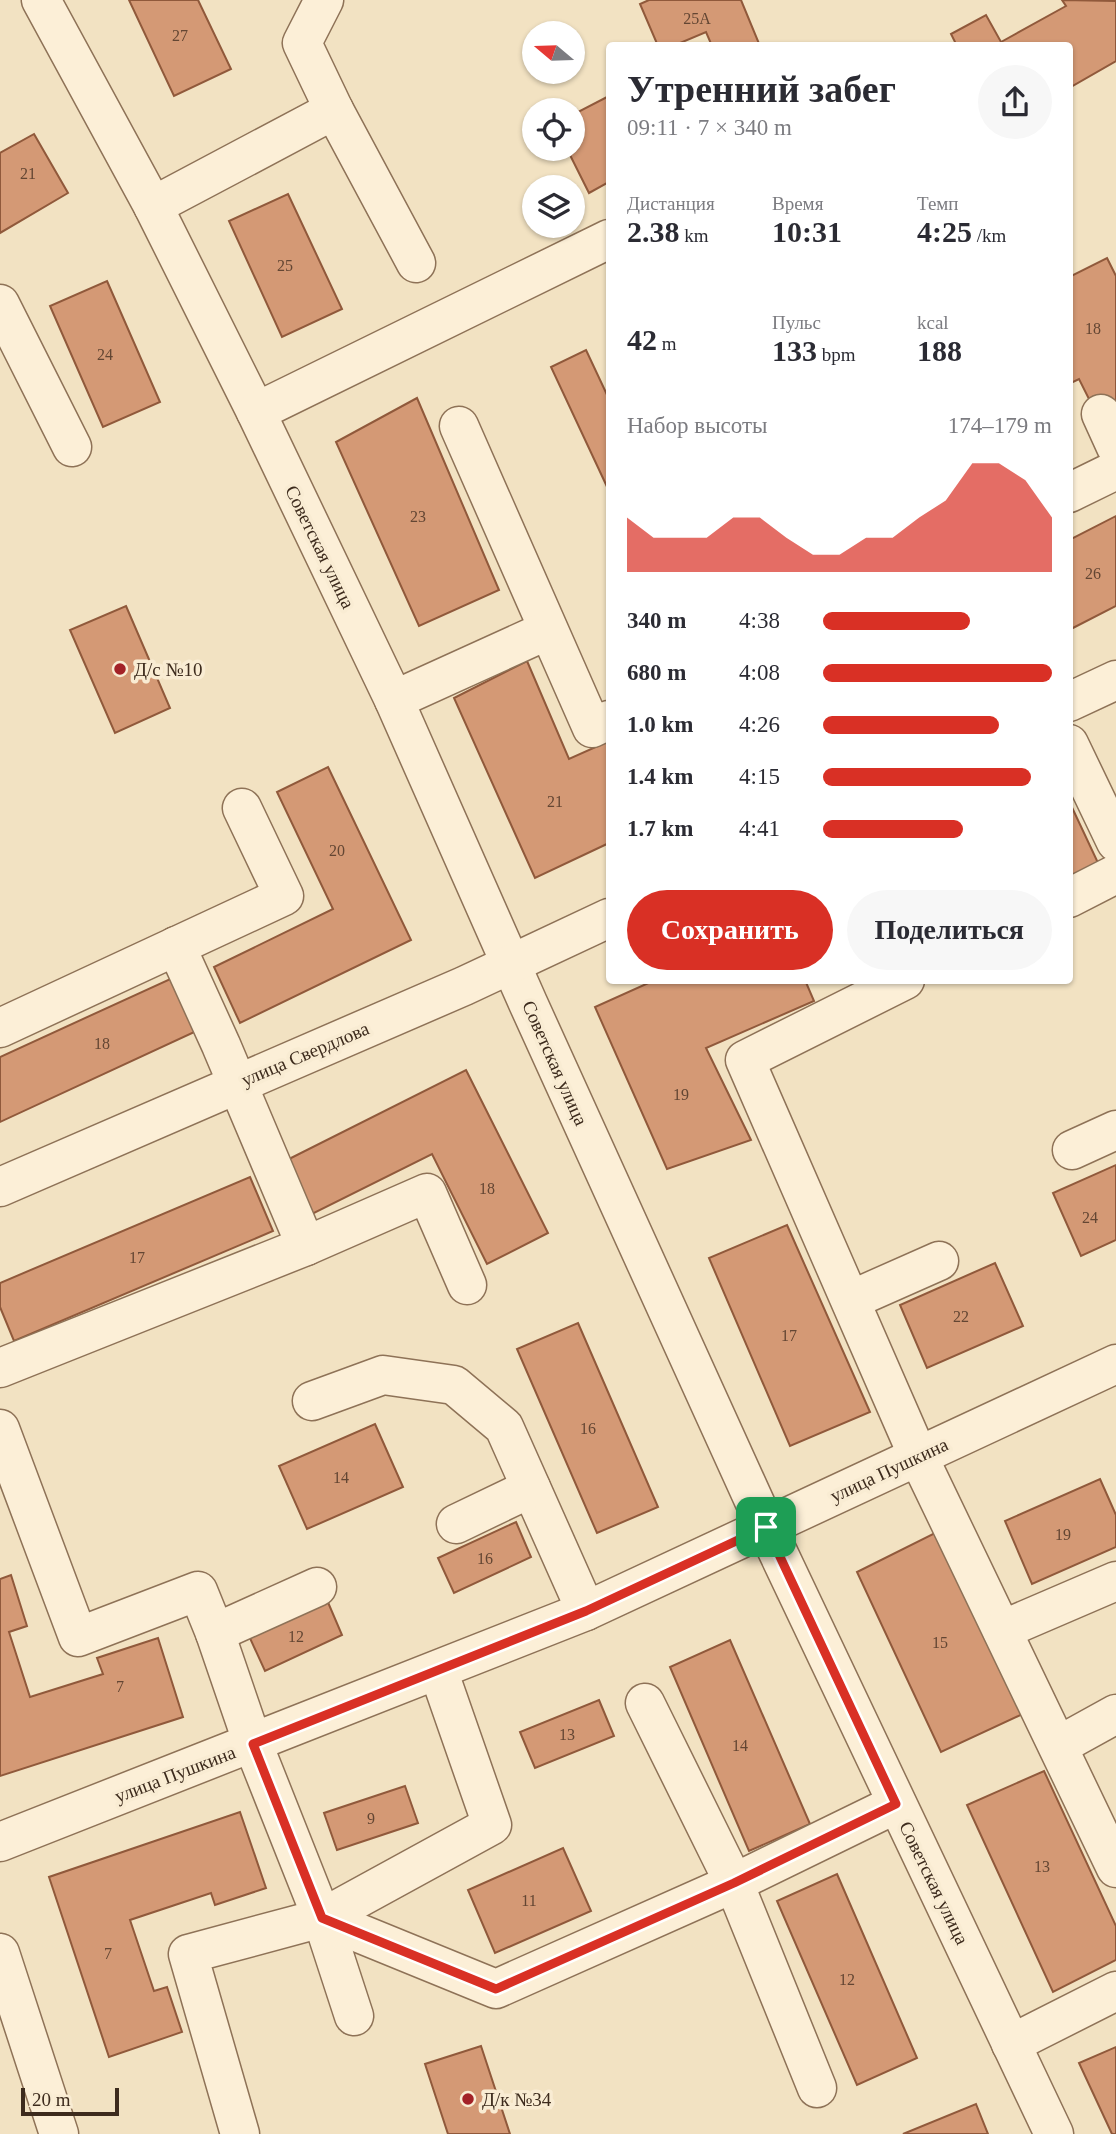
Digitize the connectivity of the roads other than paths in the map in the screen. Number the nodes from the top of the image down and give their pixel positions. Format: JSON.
{"nodes":[{"id":1,"x":41,"y":0,"type":"edge"},
{"id":2,"x":324,"y":0,"type":"edge"},
{"id":3,"x":334,"y":110,"type":"junction"},
{"id":4,"x":153,"y":206,"type":"junction"},
{"id":5,"x":606,"y":240,"type":"edge"},
{"id":6,"x":416,"y":263,"type":"dead end"},
{"id":7,"x":0,"y":304,"type":"edge"},
{"id":8,"x":256,"y":412,"type":"junction"},
{"id":9,"x":459,"y":426,"type":"dead end"},
{"id":10,"x":72,"y":447,"type":"dead end"},
{"id":11,"x":1116,"y":470,"type":"edge"},
{"id":12,"x":1073,"y":492,"type":"edge"},
{"id":13,"x":548,"y":630,"type":"junction"},
{"id":14,"x":1116,"y":680,"type":"edge"},
{"id":15,"x":394,"y":700,"type":"junction"},
{"id":16,"x":1073,"y":700,"type":"edge"},
{"id":17,"x":606,"y":722,"type":"edge"},
{"id":18,"x":1073,"y":752,"type":"edge"},
{"id":19,"x":242,"y":808,"type":"dead end"},
{"id":20,"x":1116,"y":842,"type":"edge"},
{"id":21,"x":1116,"y":874,"type":"edge"},
{"id":22,"x":1073,"y":896,"type":"edge"},
{"id":23,"x":606,"y":919,"type":"edge"},
{"id":24,"x":176,"y":946,"type":"junction"},
{"id":25,"x":511,"y":963,"type":"junction"},
{"id":26,"x":888,"y":984,"type":"edge"},
{"id":27,"x":862,"y":990,"type":"edge"},
{"id":28,"x":0,"y":1028,"type":"edge"},
{"id":29,"x":237,"y":1083,"type":"junction"},
{"id":30,"x":1116,"y":1130,"type":"edge"},
{"id":31,"x":1072,"y":1150,"type":"dead end"},
{"id":32,"x":0,"y":1187,"type":"edge"},
{"id":33,"x":306,"y":1246,"type":"junction"},
{"id":34,"x":939,"y":1261,"type":"dead end"},
{"id":35,"x":467,"y":1286,"type":"dead end"},
{"id":36,"x":851,"y":1300,"type":"junction"},
{"id":37,"x":1115,"y":1366,"type":"edge"},
{"id":38,"x":0,"y":1368,"type":"edge"},
{"id":39,"x":312,"y":1401,"type":"dead end"},
{"id":40,"x":0,"y":1429,"type":"edge"},
{"id":41,"x":918,"y":1456,"type":"junction"},
{"id":42,"x":531,"y":1488,"type":"junction"},
{"id":43,"x":456,"y":1524,"type":"dead end"},
{"id":44,"x":766,"y":1527,"type":"junction"},
{"id":45,"x":1116,"y":1581,"type":"edge"},
{"id":46,"x":317,"y":1587,"type":"dead end"},
{"id":47,"x":586,"y":1611,"type":"junction"},
{"id":48,"x":1002,"y":1630,"type":"junction"},
{"id":49,"x":215,"y":1633,"type":"junction"},
{"id":50,"x":438,"y":1670,"type":"junction"},
{"id":51,"x":645,"y":1703,"type":"dead end"},
{"id":52,"x":1116,"y":1714,"type":"edge"},
{"id":53,"x":253,"y":1744,"type":"junction"},
{"id":54,"x":1058,"y":1746,"type":"junction"},
{"id":55,"x":896,"y":1804,"type":"junction"},
{"id":56,"x":0,"y":1842,"type":"edge"},
{"id":57,"x":1116,"y":1868,"type":"edge"},
{"id":58,"x":734,"y":1883,"type":"junction"},
{"id":59,"x":322,"y":1918,"type":"junction"},
{"id":60,"x":0,"y":1953,"type":"edge"},
{"id":61,"x":1116,"y":1991,"type":"edge"},
{"id":62,"x":354,"y":2016,"type":"dead end"},
{"id":63,"x":1011,"y":2044,"type":"junction"},
{"id":64,"x":817,"y":2088,"type":"dead end"},
{"id":65,"x":58,"y":2133,"type":"edge"},
{"id":66,"x":240,"y":2134,"type":"edge"},
{"id":67,"x":1054,"y":2134,"type":"edge"}],
"edges":[{"from":1,"to":4,"type":"street","name":"Советская улица"},
{"from":2,"to":3,"type":"street"},
{"from":3,"to":4,"type":"street"},
{"from":3,"to":6,"type":"street"},
{"from":4,"to":8,"type":"street","name":"Советская улица"},
{"from":5,"to":8,"type":"street"},
{"from":7,"to":10,"type":"street"},
{"from":8,"to":15,"type":"street","name":"Советская улица"},
{"from":9,"to":13,"type":"street"},
{"from":11,"to":12,"type":"street"},
{"from":13,"to":15,"type":"street"},
{"from":13,"to":17,"type":"street"},
{"from":14,"to":16,"type":"street"},
{"from":15,"to":25,"type":"street","name":"Советская улица"},
{"from":18,"to":20,"type":"street"},
{"from":19,"to":24,"type":"street"},
{"from":21,"to":22,"type":"street"},
{"from":23,"to":25,"type":"street","name":"улица Свердлова"},
{"from":24,"to":28,"type":"street"},
{"from":24,"to":29,"type":"street"},
{"from":25,"to":29,"type":"street","name":"улица Свердлова"},
{"from":25,"to":44,"type":"street","name":"Советская улица"},
{"from":26,"to":27,"type":"street"},
{"from":27,"to":36,"type":"street"},
{"from":29,"to":32,"type":"street","name":"улица Свердлова"},
{"from":29,"to":33,"type":"street"},
{"from":30,"to":31,"type":"street"},
{"from":33,"to":35,"type":"street"},
{"from":33,"to":38,"type":"street"},
{"from":34,"to":36,"type":"street"},
{"from":36,"to":41,"type":"street"},
{"from":37,"to":41,"type":"street","name":"улица Пушкина"},
{"from":39,"to":42,"type":"street"},
{"from":40,"to":49,"type":"street"},
{"from":41,"to":44,"type":"street","name":"улица Пушкина"},
{"from":41,"to":48,"type":"street"},
{"from":42,"to":43,"type":"street"},
{"from":42,"to":47,"type":"street"},
{"from":44,"to":47,"type":"street","name":"улица Пушкина"},
{"from":44,"to":55,"type":"street","name":"Советская улица"},
{"from":45,"to":48,"type":"street"},
{"from":46,"to":49,"type":"street"},
{"from":47,"to":50,"type":"street","name":"улица Пушкина"},
{"from":48,"to":54,"type":"street"},
{"from":49,"to":53,"type":"street"},
{"from":50,"to":53,"type":"street","name":"улица Пушкина"},
{"from":50,"to":59,"type":"street"},
{"from":51,"to":58,"type":"street"},
{"from":52,"to":54,"type":"street"},
{"from":53,"to":56,"type":"street","name":"улица Пушкина"},
{"from":53,"to":59,"type":"street"},
{"from":54,"to":57,"type":"street"},
{"from":55,"to":58,"type":"street"},
{"from":55,"to":63,"type":"street","name":"Советская улица"},
{"from":58,"to":59,"type":"street"},
{"from":58,"to":64,"type":"street"},
{"from":59,"to":62,"type":"street"},
{"from":59,"to":66,"type":"street"},
{"from":60,"to":65,"type":"street"},
{"from":61,"to":63,"type":"street"},
{"from":63,"to":67,"type":"street","name":"Советская улица"}]}
